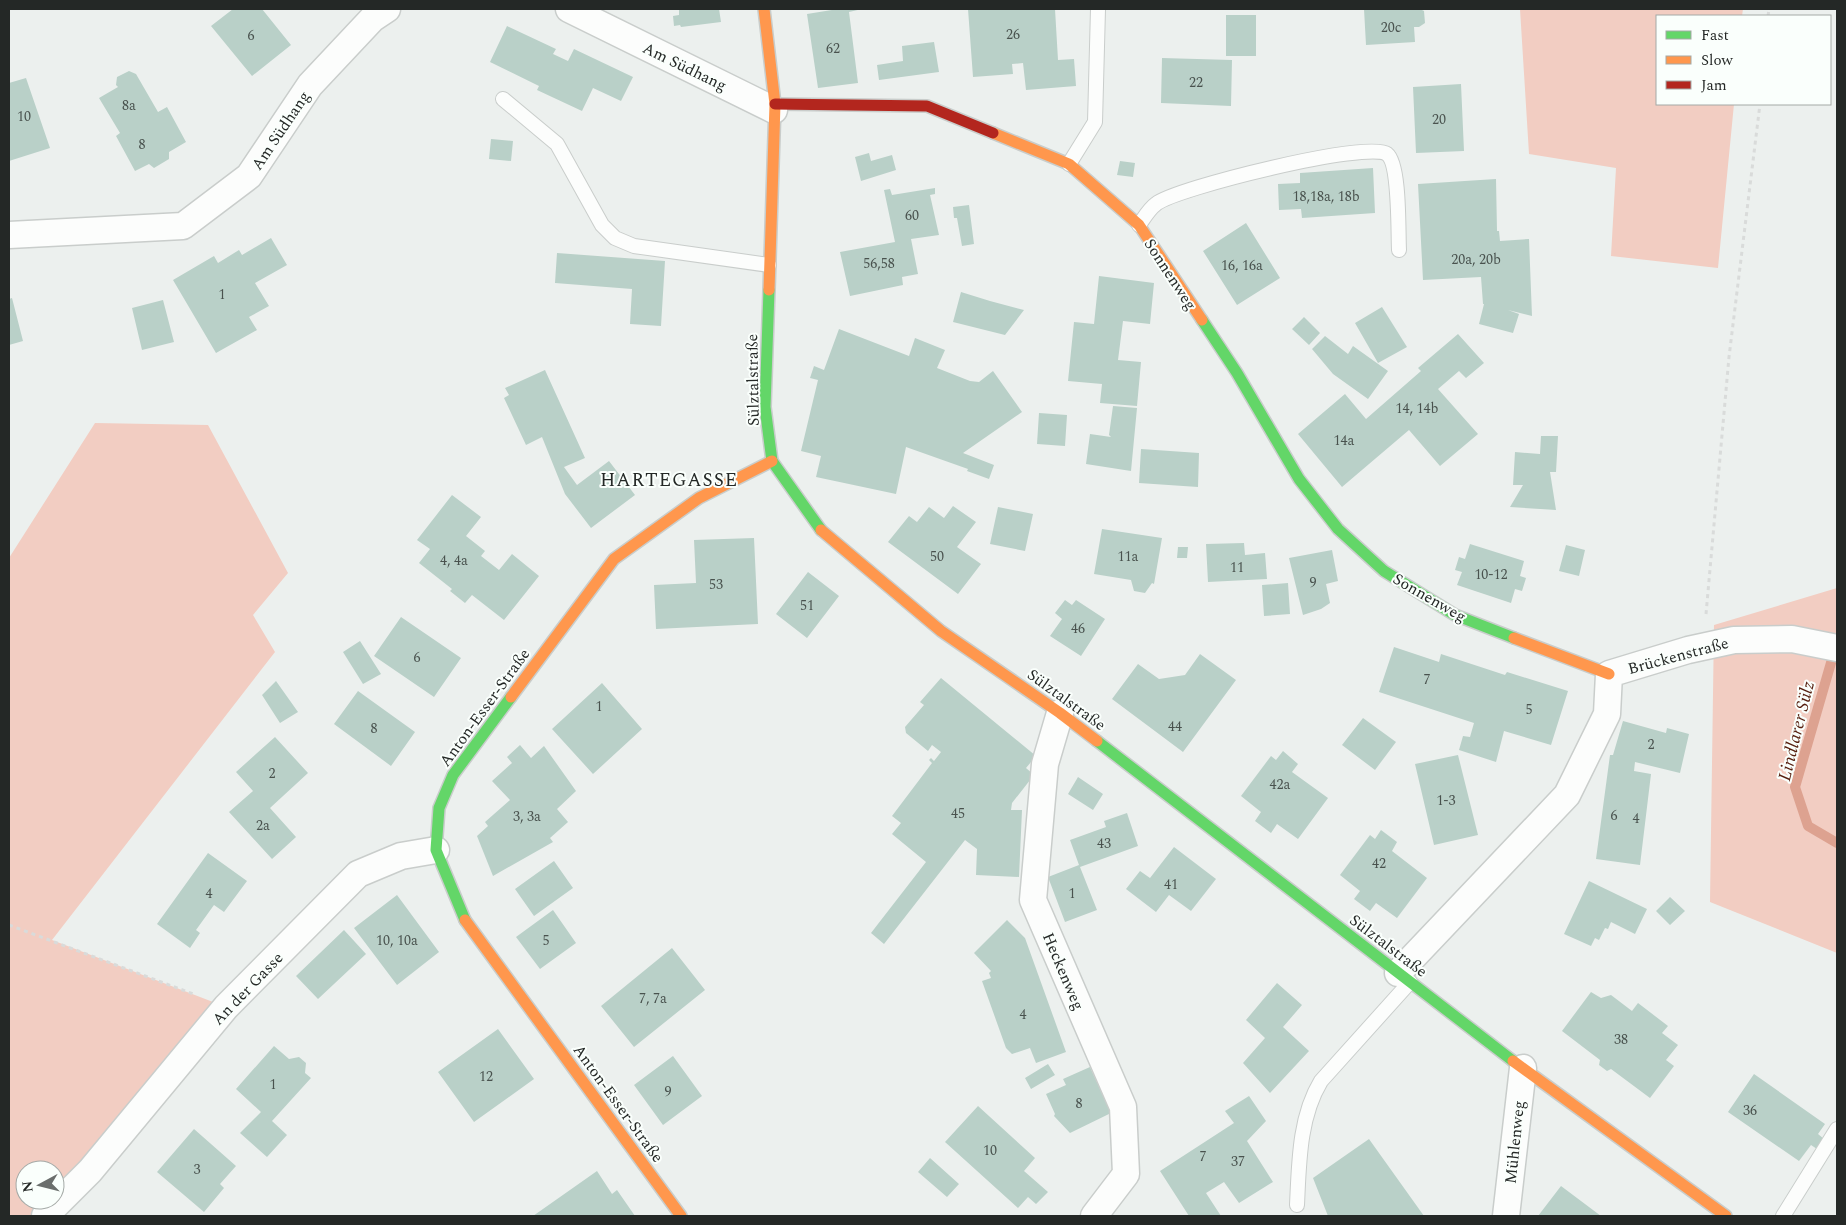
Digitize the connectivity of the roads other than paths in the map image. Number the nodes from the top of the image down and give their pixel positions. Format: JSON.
{"nodes":[{"id":1,"x":387,"y":9,"type":"edge"},
{"id":2,"x":569,"y":9,"type":"edge"},
{"id":3,"x":764,"y":9,"type":"edge"},
{"id":4,"x":1098,"y":9,"type":"edge"},
{"id":5,"x":502,"y":99,"type":"dead end"},
{"id":6,"x":774,"y":107,"type":"junction"},
{"id":7,"x":1069,"y":164,"type":"junction"},
{"id":8,"x":1139,"y":225,"type":"junction"},
{"id":9,"x":9,"y":235,"type":"edge"},
{"id":10,"x":1399,"y":250,"type":"dead end"},
{"id":11,"x":769,"y":265,"type":"junction"},
{"id":12,"x":772,"y":461,"type":"junction"},
{"id":13,"x":1837,"y":648,"type":"edge"},
{"id":14,"x":1609,"y":674,"type":"junction"},
{"id":15,"x":1060,"y":713,"type":"junction"},
{"id":16,"x":436,"y":850,"type":"junction"},
{"id":17,"x":1404,"y":977,"type":"junction"},
{"id":18,"x":1523,"y":1068,"type":"junction"},
{"id":19,"x":1837,"y":1129,"type":"edge"},
{"id":20,"x":1297,"y":1205,"type":"dead end"},
{"id":21,"x":45,"y":1216,"type":"edge"},
{"id":22,"x":682,"y":1216,"type":"edge"},
{"id":23,"x":1094,"y":1216,"type":"edge"},
{"id":24,"x":1506,"y":1216,"type":"edge"},
{"id":25,"x":1726,"y":1216,"type":"edge"},
{"id":26,"x":1783,"y":1216,"type":"edge"}],
"edges":[{"from":1,"to":9,"type":"street","name":"Am Südhang"},
{"from":2,"to":6,"type":"street","name":"Am Südhang"},
{"from":3,"to":6,"type":"street","name":"Sülztalstraße"},
{"from":4,"to":7,"type":"lane"},
{"from":5,"to":11,"type":"lane"},
{"from":6,"to":7,"type":"street","name":"Sonnenweg"},
{"from":6,"to":11,"type":"street","name":"Sülztalstraße"},
{"from":7,"to":8,"type":"street","name":"Sonnenweg"},
{"from":8,"to":10,"type":"lane"},
{"from":8,"to":14,"type":"street","name":"Sonnenweg"},
{"from":11,"to":12,"type":"street","name":"Sülztalstraße"},
{"from":12,"to":15,"type":"street","name":"Sülztalstraße"},
{"from":12,"to":16,"type":"street","name":"Anton-Esser-Straße"},
{"from":13,"to":14,"type":"street","name":"Brückenstraße"},
{"from":14,"to":17,"type":"street"},
{"from":15,"to":17,"type":"street","name":"Sülztalstraße"},
{"from":15,"to":23,"type":"street","name":"Heckenweg"},
{"from":16,"to":21,"type":"street","name":"An der Gasse"},
{"from":16,"to":22,"type":"street","name":"Anton-Esser-Straße"},
{"from":17,"to":18,"type":"street","name":"Sülztalstraße"},
{"from":17,"to":20,"type":"lane"},
{"from":18,"to":24,"type":"street","name":"Mühlenweg"},
{"from":18,"to":25,"type":"street","name":"Sülztalstraße"},
{"from":19,"to":26,"type":"lane"}]}
